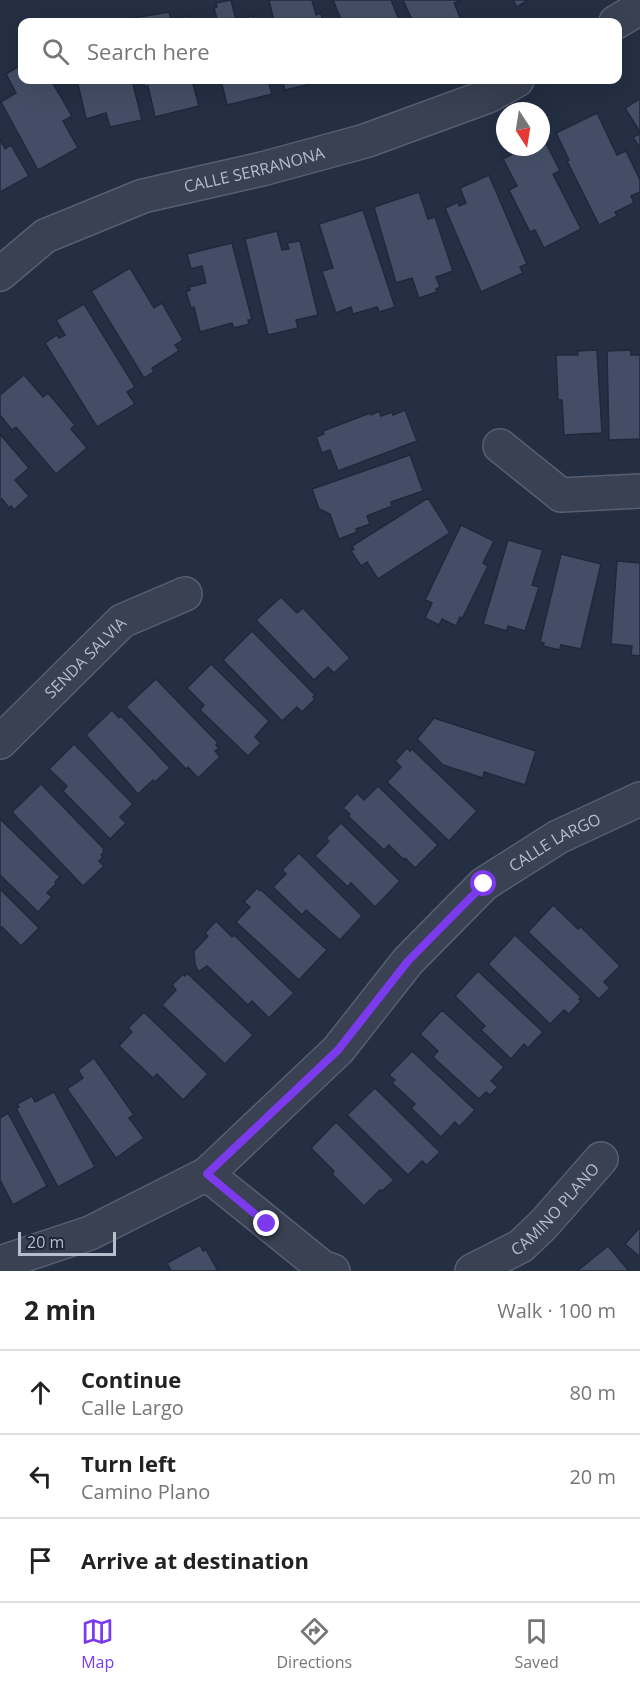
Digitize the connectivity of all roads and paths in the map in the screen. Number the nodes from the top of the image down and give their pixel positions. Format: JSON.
{"nodes":[{"id":1,"x":640,"y":8,"type":"edge"},
{"id":2,"x":622,"y":18,"type":"edge"},
{"id":3,"x":510,"y":84,"type":"edge"},
{"id":4,"x":0,"y":274,"type":"edge"},
{"id":5,"x":500,"y":446,"type":"dead end"},
{"id":6,"x":640,"y":491,"type":"edge"},
{"id":7,"x":185,"y":594,"type":"dead end"},
{"id":8,"x":0,"y":742,"type":"edge"},
{"id":9,"x":640,"y":799,"type":"edge"},
{"id":10,"x":601,"y":1159,"type":"dead end"},
{"id":11,"x":207,"y":1174,"type":"junction"},
{"id":12,"x":0,"y":1263,"type":"edge"},
{"id":13,"x":333,"y":1271,"type":"edge"},
{"id":14,"x":472,"y":1271,"type":"edge"}],
"edges":[{"from":1,"to":2,"type":"street"},
{"from":3,"to":4,"type":"street","name":"CALLE SERRANONA"},
{"from":5,"to":6,"type":"street"},
{"from":7,"to":8,"type":"street","name":"SENDA SALVIA"},
{"from":9,"to":11,"type":"street","name":"CALLE LARGO"},
{"from":10,"to":14,"type":"street","name":"CAMINO PLANO"},
{"from":11,"to":12,"type":"street","name":"CALLE LARGO"},
{"from":11,"to":13,"type":"street"}]}
